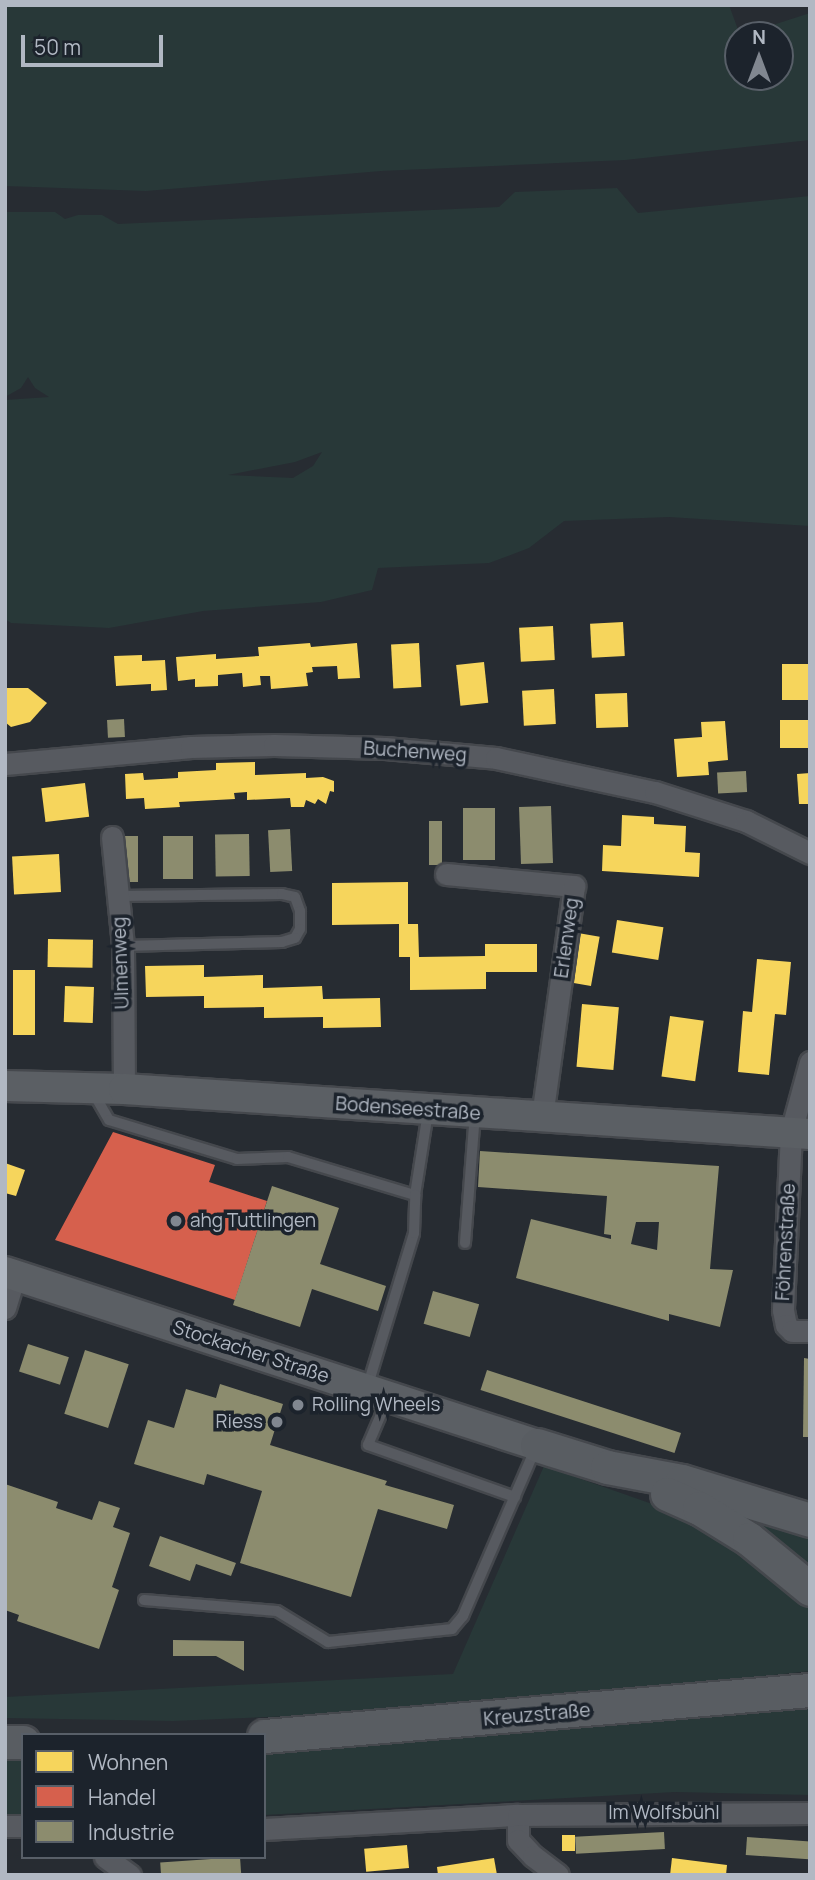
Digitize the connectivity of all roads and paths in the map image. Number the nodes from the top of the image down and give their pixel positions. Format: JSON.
{"nodes":[{"id":1,"x":5,"y":764,"type":"edge"},
{"id":2,"x":112,"y":837,"type":"dead end"},
{"id":3,"x":810,"y":853,"type":"edge"},
{"id":4,"x":446,"y":874,"type":"dead end"},
{"id":5,"x":119,"y":896,"type":"junction"},
{"id":6,"x":123,"y":946,"type":"junction"},
{"id":7,"x":810,"y":1062,"type":"edge"},
{"id":8,"x":5,"y":1086,"type":"edge"},
{"id":9,"x":90,"y":1088,"type":"junction"},
{"id":10,"x":124,"y":1089,"type":"junction"},
{"id":11,"x":428,"y":1110,"type":"junction"},
{"id":12,"x":474,"y":1113,"type":"junction"},
{"id":13,"x":542,"y":1118,"type":"junction"},
{"id":14,"x":800,"y":1133,"type":"edge"},
{"id":15,"x":415,"y":1195,"type":"junction"},
{"id":16,"x":466,"y":1243,"type":"dead end"},
{"id":17,"x":10,"y":1273,"type":"edge"},
{"id":18,"x":5,"y":1308,"type":"edge"},
{"id":19,"x":810,"y":1331,"type":"edge"},
{"id":20,"x":377,"y":1394,"type":"junction"},
{"id":21,"x":537,"y":1445,"type":"junction"},
{"id":22,"x":607,"y":1467,"type":"junction"},
{"id":23,"x":515,"y":1497,"type":"junction"},
{"id":24,"x":810,"y":1520,"type":"edge"},
{"id":25,"x":810,"y":1588,"type":"edge"},
{"id":26,"x":144,"y":1600,"type":"dead end"},
{"id":27,"x":810,"y":1690,"type":"edge"},
{"id":28,"x":266,"y":1737,"type":"edge"},
{"id":29,"x":810,"y":1813,"type":"edge"},
{"id":30,"x":518,"y":1815,"type":"junction"},
{"id":31,"x":266,"y":1829,"type":"edge"},
{"id":32,"x":108,"y":1859,"type":"edge"},
{"id":33,"x":130,"y":1875,"type":"edge"},
{"id":34,"x":558,"y":1875,"type":"edge"}],
"edges":[{"from":1,"to":3,"type":"street","name":"Buchenweg"},
{"from":2,"to":5,"type":"street","name":"Ulmenweg"},
{"from":4,"to":13,"type":"street","name":"Erlenweg"},
{"from":5,"to":6,"type":"street","name":"Ulmenweg"},
{"from":5,"to":6,"type":"lane"},
{"from":6,"to":10,"type":"street","name":"Ulmenweg"},
{"from":7,"to":14,"type":"street"},
{"from":8,"to":9,"type":"street","name":"Bodenseestraße"},
{"from":9,"to":10,"type":"street","name":"Bodenseestraße"},
{"from":9,"to":15,"type":"lane"},
{"from":10,"to":11,"type":"street","name":"Bodenseestraße"},
{"from":11,"to":12,"type":"street","name":"Bodenseestraße"},
{"from":11,"to":15,"type":"lane"},
{"from":12,"to":13,"type":"street","name":"Bodenseestraße"},
{"from":12,"to":16,"type":"lane"},
{"from":13,"to":14,"type":"street","name":"Bodenseestraße"},
{"from":14,"to":19,"type":"street","name":"Föhrenstraße"},
{"from":15,"to":20,"type":"lane"},
{"from":17,"to":18,"type":"street"},
{"from":17,"to":20,"type":"street","name":"Stockacher Straße"},
{"from":20,"to":21,"type":"street","name":"Stockacher Straße"},
{"from":20,"to":23,"type":"lane"},
{"from":21,"to":22,"type":"main road"},
{"from":21,"to":23,"type":"lane"},
{"from":22,"to":24,"type":"main road"},
{"from":22,"to":25,"type":"main road"},
{"from":23,"to":26,"type":"lane"},
{"from":27,"to":28,"type":"main road","name":"Kreuzstraße"},
{"from":29,"to":30,"type":"street","name":"Im Wolfsbühl"},
{"from":30,"to":31,"type":"street","name":"Im Wolfsbühl"},
{"from":30,"to":34,"type":"street"},
{"from":32,"to":33,"type":"street"}]}
